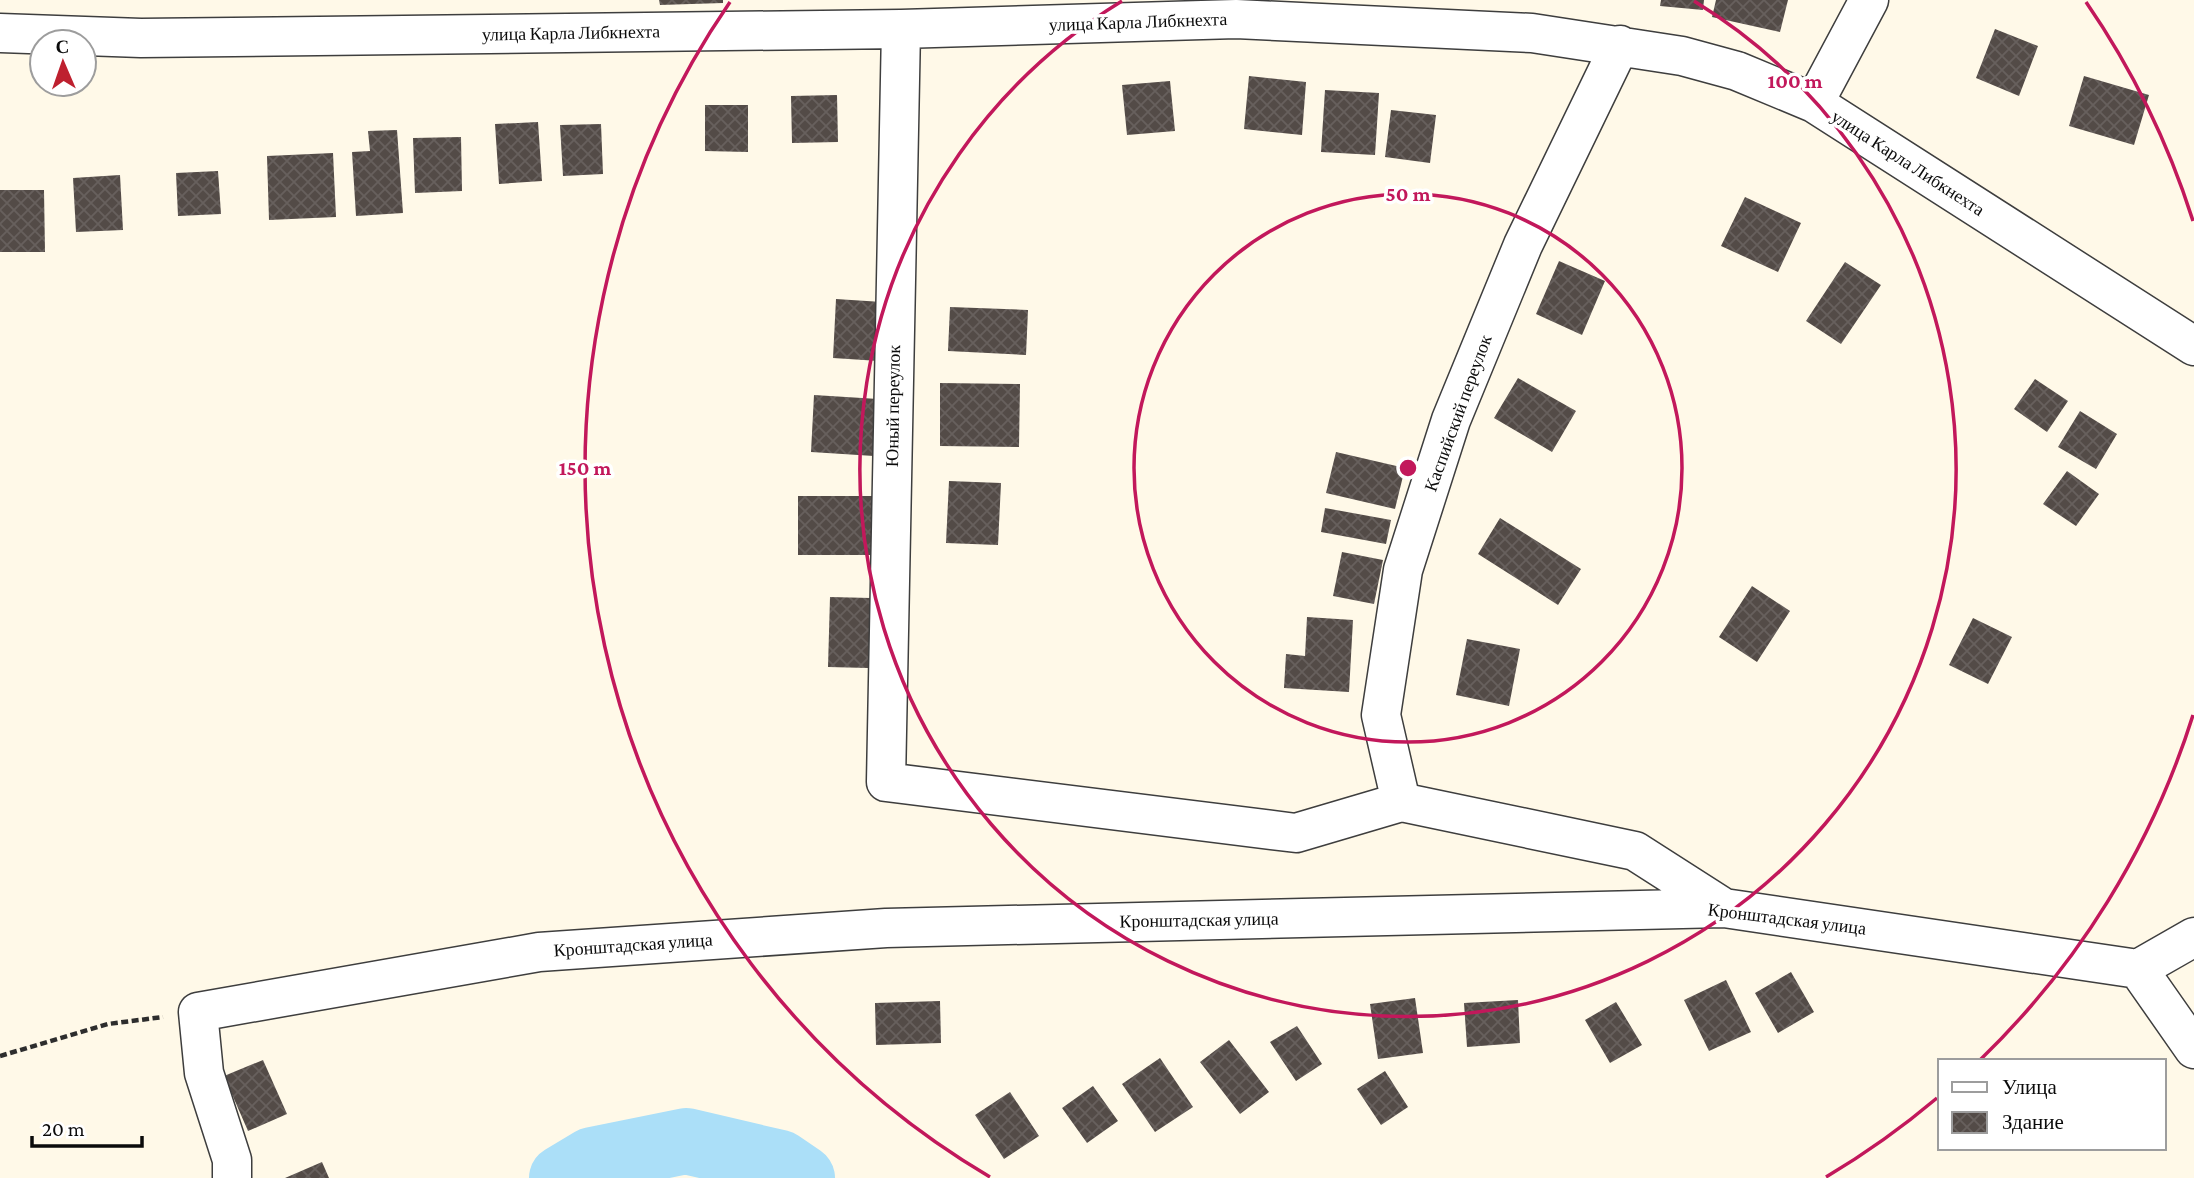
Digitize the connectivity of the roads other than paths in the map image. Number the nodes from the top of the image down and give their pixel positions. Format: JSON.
{"nodes":[{"id":1,"x":1869,"y":0,"type":"edge"},
{"id":2,"x":901,"y":29,"type":"junction"},
{"id":3,"x":0,"y":33,"type":"edge"},
{"id":4,"x":1620,"y":46,"type":"junction"},
{"id":5,"x":1814,"y":103,"type":"junction"},
{"id":6,"x":2194,"y":346,"type":"edge"},
{"id":7,"x":1401,"y":802,"type":"junction"},
{"id":8,"x":1724,"y":908,"type":"junction"},
{"id":9,"x":2194,"y":937,"type":"edge"},
{"id":10,"x":2138,"y":969,"type":"junction"},
{"id":11,"x":2194,"y":1049,"type":"edge"},
{"id":12,"x":232,"y":1178,"type":"edge"}],
"edges":[{"from":1,"to":5,"type":"street"},
{"from":2,"to":3,"type":"street","name":"улица Карла Либкнехта"},
{"from":2,"to":4,"type":"street","name":"улица Карла Либкнехта"},
{"from":2,"to":7,"type":"street","name":"Юный переулок"},
{"from":4,"to":5,"type":"street","name":"улица Карла Либкнехта"},
{"from":4,"to":7,"type":"street","name":"Каспийский переулок"},
{"from":5,"to":6,"type":"street","name":"улица Карла Либкнехта"},
{"from":7,"to":8,"type":"street"},
{"from":8,"to":10,"type":"street","name":"Кронштадская улица"},
{"from":8,"to":12,"type":"street","name":"Кронштадская улица"},
{"from":9,"to":10,"type":"street"},
{"from":10,"to":11,"type":"street"}]}
